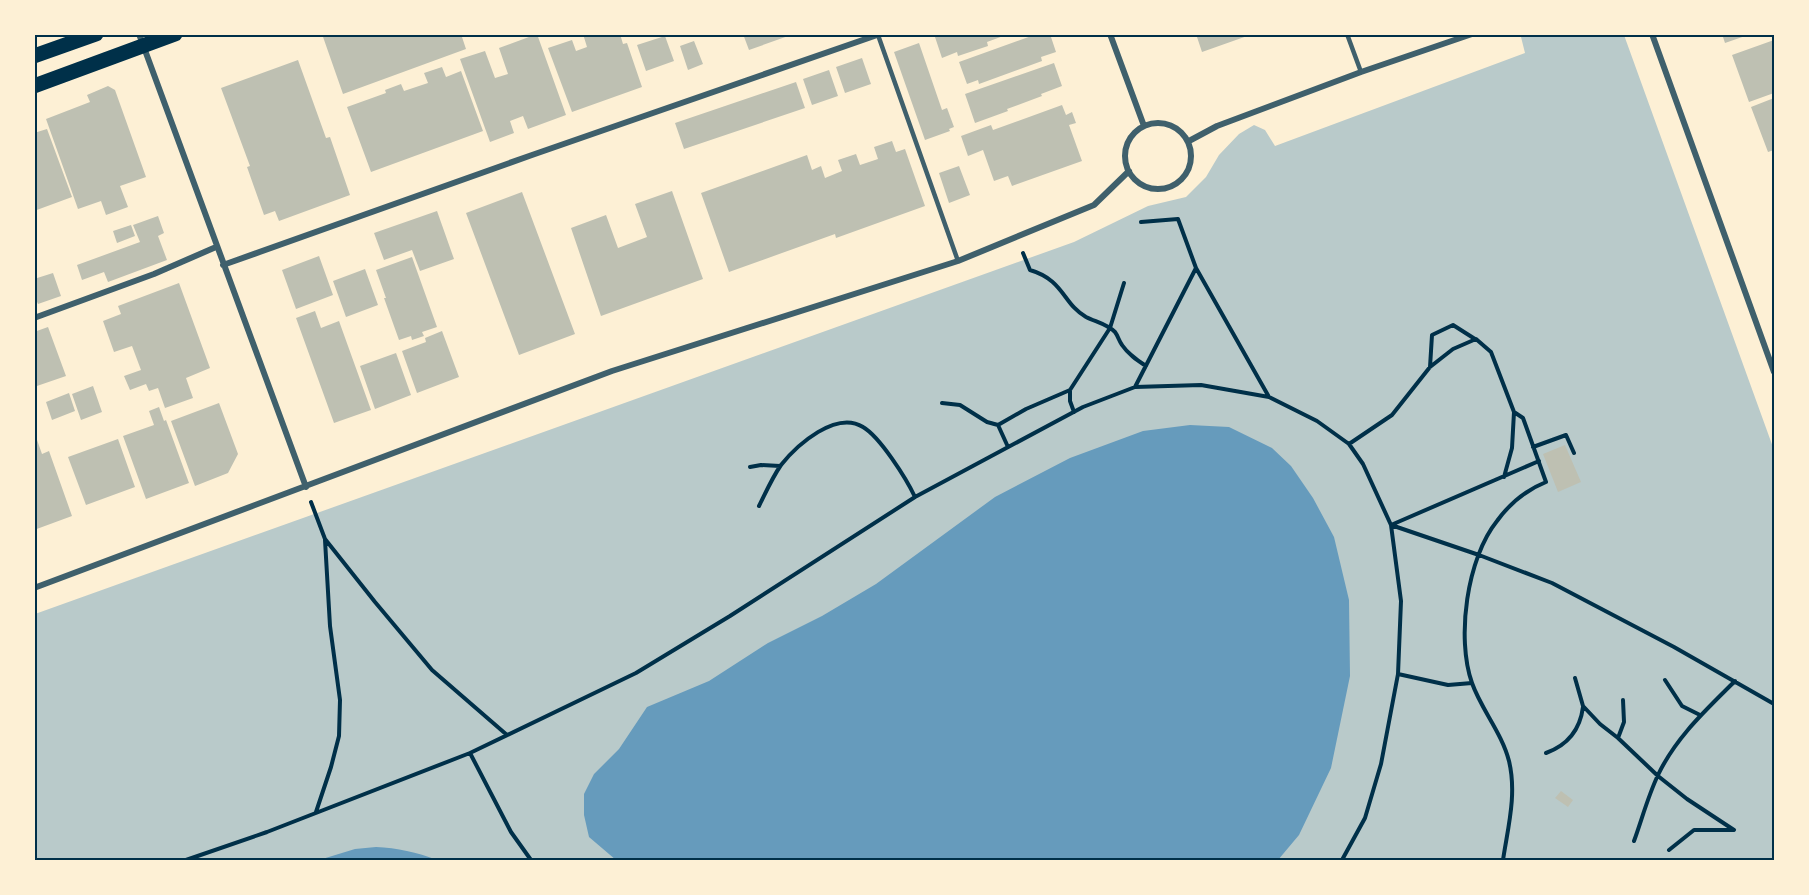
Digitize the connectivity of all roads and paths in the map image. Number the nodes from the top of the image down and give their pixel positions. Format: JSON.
{"nodes":[{"id":1,"x":96,"y":34,"type":"edge"},
{"id":2,"x":175,"y":34,"type":"edge"},
{"id":3,"x":1110,"y":34,"type":"edge"},
{"id":4,"x":1347,"y":34,"type":"edge"},
{"id":5,"x":1472,"y":34,"type":"edge"},
{"id":6,"x":1652,"y":34,"type":"edge"},
{"id":7,"x":879,"y":35,"type":"edge"},
{"id":8,"x":141,"y":40,"type":"edge"},
{"id":9,"x":34,"y":56,"type":"edge"},
{"id":10,"x":1361,"y":72,"type":"junction"},
{"id":11,"x":34,"y":86,"type":"edge"},
{"id":12,"x":1144,"y":126,"type":"junction"},
{"id":13,"x":1189,"y":141,"type":"junction"},
{"id":14,"x":1129,"y":171,"type":"junction"},
{"id":15,"x":1141,"y":222,"type":"dead end"},
{"id":16,"x":1016,"y":237,"type":"junction"},
{"id":17,"x":216,"y":247,"type":"junction"},
{"id":18,"x":958,"y":261,"type":"junction"},
{"id":19,"x":223,"y":265,"type":"junction"},
{"id":20,"x":1196,"y":268,"type":"junction"},
{"id":21,"x":1124,"y":283,"type":"dead end"},
{"id":22,"x":34,"y":318,"type":"edge"},
{"id":23,"x":1110,"y":328,"type":"junction"},
{"id":24,"x":1476,"y":339,"type":"junction"},
{"id":25,"x":1146,"y":366,"type":"junction"},
{"id":26,"x":1430,"y":367,"type":"junction"},
{"id":27,"x":1774,"y":372,"type":"edge"},
{"id":28,"x":1135,"y":387,"type":"junction"},
{"id":29,"x":1070,"y":390,"type":"junction"},
{"id":30,"x":1269,"y":397,"type":"junction"},
{"id":31,"x":942,"y":403,"type":"dead end"},
{"id":32,"x":1074,"y":412,"type":"junction"},
{"id":33,"x":1514,"y":412,"type":"junction"},
{"id":34,"x":998,"y":425,"type":"junction"},
{"id":35,"x":1349,"y":444,"type":"junction"},
{"id":36,"x":1008,"y":447,"type":"junction"},
{"id":37,"x":1533,"y":447,"type":"junction"},
{"id":38,"x":1574,"y":453,"type":"dead end"},
{"id":39,"x":1539,"y":461,"type":"junction"},
{"id":40,"x":781,"y":466,"type":"junction"},
{"id":41,"x":750,"y":467,"type":"dead end"},
{"id":42,"x":1504,"y":477,"type":"junction"},
{"id":43,"x":306,"y":487,"type":"junction"},
{"id":44,"x":915,"y":496,"type":"junction"},
{"id":45,"x":759,"y":506,"type":"dead end"},
{"id":46,"x":1390,"y":525,"type":"junction"},
{"id":47,"x":325,"y":539,"type":"junction"},
{"id":48,"x":1479,"y":555,"type":"junction"},
{"id":49,"x":34,"y":588,"type":"edge"},
{"id":50,"x":1398,"y":674,"type":"junction"},
{"id":51,"x":1575,"y":678,"type":"dead end"},
{"id":52,"x":1665,"y":680,"type":"dead end"},
{"id":53,"x":1735,"y":681,"type":"junction"},
{"id":54,"x":1472,"y":683,"type":"junction"},
{"id":55,"x":1623,"y":700,"type":"dead end"},
{"id":56,"x":1774,"y":704,"type":"edge"},
{"id":57,"x":1583,"y":706,"type":"junction"},
{"id":58,"x":1700,"y":715,"type":"junction"},
{"id":59,"x":507,"y":735,"type":"junction"},
{"id":60,"x":1618,"y":738,"type":"junction"},
{"id":61,"x":470,"y":753,"type":"junction"},
{"id":62,"x":1546,"y":753,"type":"dead end"},
{"id":63,"x":1658,"y":776,"type":"junction"},
{"id":64,"x":316,"y":812,"type":"junction"},
{"id":65,"x":1634,"y":841,"type":"dead end"},
{"id":66,"x":1669,"y":850,"type":"dead end"},
{"id":67,"x":186,"y":861,"type":"edge"},
{"id":68,"x":531,"y":861,"type":"edge"},
{"id":69,"x":1342,"y":861,"type":"edge"},
{"id":70,"x":1503,"y":861,"type":"edge"}],
"edges":[{"from":1,"to":9,"type":"main road"},
{"from":2,"to":8,"type":"main road"},
{"from":3,"to":12,"type":"street"},
{"from":4,"to":10,"type":"lane"},
{"from":5,"to":10,"type":"street"},
{"from":6,"to":27,"type":"street"},
{"from":7,"to":18,"type":"lane"},
{"from":7,"to":19,"type":"street"},
{"from":8,"to":11,"type":"main road"},
{"from":8,"to":17,"type":"street"},
{"from":10,"to":13,"type":"street"},
{"from":12,"to":13,"type":"street"},
{"from":12,"to":14,"type":"street"},
{"from":13,"to":14,"type":"street"},
{"from":14,"to":16,"type":"street"},
{"from":15,"to":20,"type":"path"},
{"from":16,"to":18,"type":"street"},
{"from":16,"to":23,"type":"path"},
{"from":17,"to":19,"type":"street"},
{"from":17,"to":22,"type":"street"},
{"from":18,"to":43,"type":"street"},
{"from":19,"to":43,"type":"street"},
{"from":20,"to":25,"type":"path"},
{"from":20,"to":30,"type":"path"},
{"from":21,"to":23,"type":"path"},
{"from":23,"to":25,"type":"path"},
{"from":23,"to":29,"type":"path"},
{"from":24,"to":26,"type":"path"},
{"from":24,"to":26,"type":"path"},
{"from":24,"to":33,"type":"path"},
{"from":25,"to":28,"type":"path"},
{"from":26,"to":35,"type":"path"},
{"from":28,"to":30,"type":"path"},
{"from":28,"to":32,"type":"path"},
{"from":29,"to":32,"type":"path"},
{"from":29,"to":34,"type":"path"},
{"from":30,"to":35,"type":"path"},
{"from":31,"to":34,"type":"path"},
{"from":32,"to":36,"type":"path"},
{"from":33,"to":37,"type":"path"},
{"from":33,"to":42,"type":"path"},
{"from":34,"to":36,"type":"path"},
{"from":35,"to":46,"type":"path"},
{"from":36,"to":44,"type":"path"},
{"from":37,"to":38,"type":"path"},
{"from":37,"to":39,"type":"path"},
{"from":39,"to":42,"type":"path"},
{"from":39,"to":48,"type":"path"},
{"from":40,"to":41,"type":"path"},
{"from":40,"to":44,"type":"path"},
{"from":40,"to":45,"type":"path"},
{"from":42,"to":46,"type":"path"},
{"from":43,"to":47,"type":"path"},
{"from":43,"to":49,"type":"street"},
{"from":44,"to":59,"type":"path"},
{"from":46,"to":48,"type":"path"},
{"from":46,"to":50,"type":"path"},
{"from":47,"to":59,"type":"path"},
{"from":47,"to":64,"type":"path"},
{"from":48,"to":53,"type":"path"},
{"from":48,"to":54,"type":"path"},
{"from":50,"to":54,"type":"path"},
{"from":50,"to":69,"type":"path"},
{"from":51,"to":57,"type":"path"},
{"from":52,"to":58,"type":"path"},
{"from":53,"to":56,"type":"path"},
{"from":53,"to":58,"type":"path"},
{"from":54,"to":70,"type":"path"},
{"from":55,"to":60,"type":"path"},
{"from":57,"to":60,"type":"path"},
{"from":57,"to":62,"type":"path"},
{"from":58,"to":63,"type":"path"},
{"from":59,"to":61,"type":"path"},
{"from":60,"to":63,"type":"path"},
{"from":61,"to":64,"type":"path"},
{"from":61,"to":68,"type":"path"},
{"from":63,"to":65,"type":"path"},
{"from":63,"to":66,"type":"path"},
{"from":64,"to":67,"type":"path"}]}
